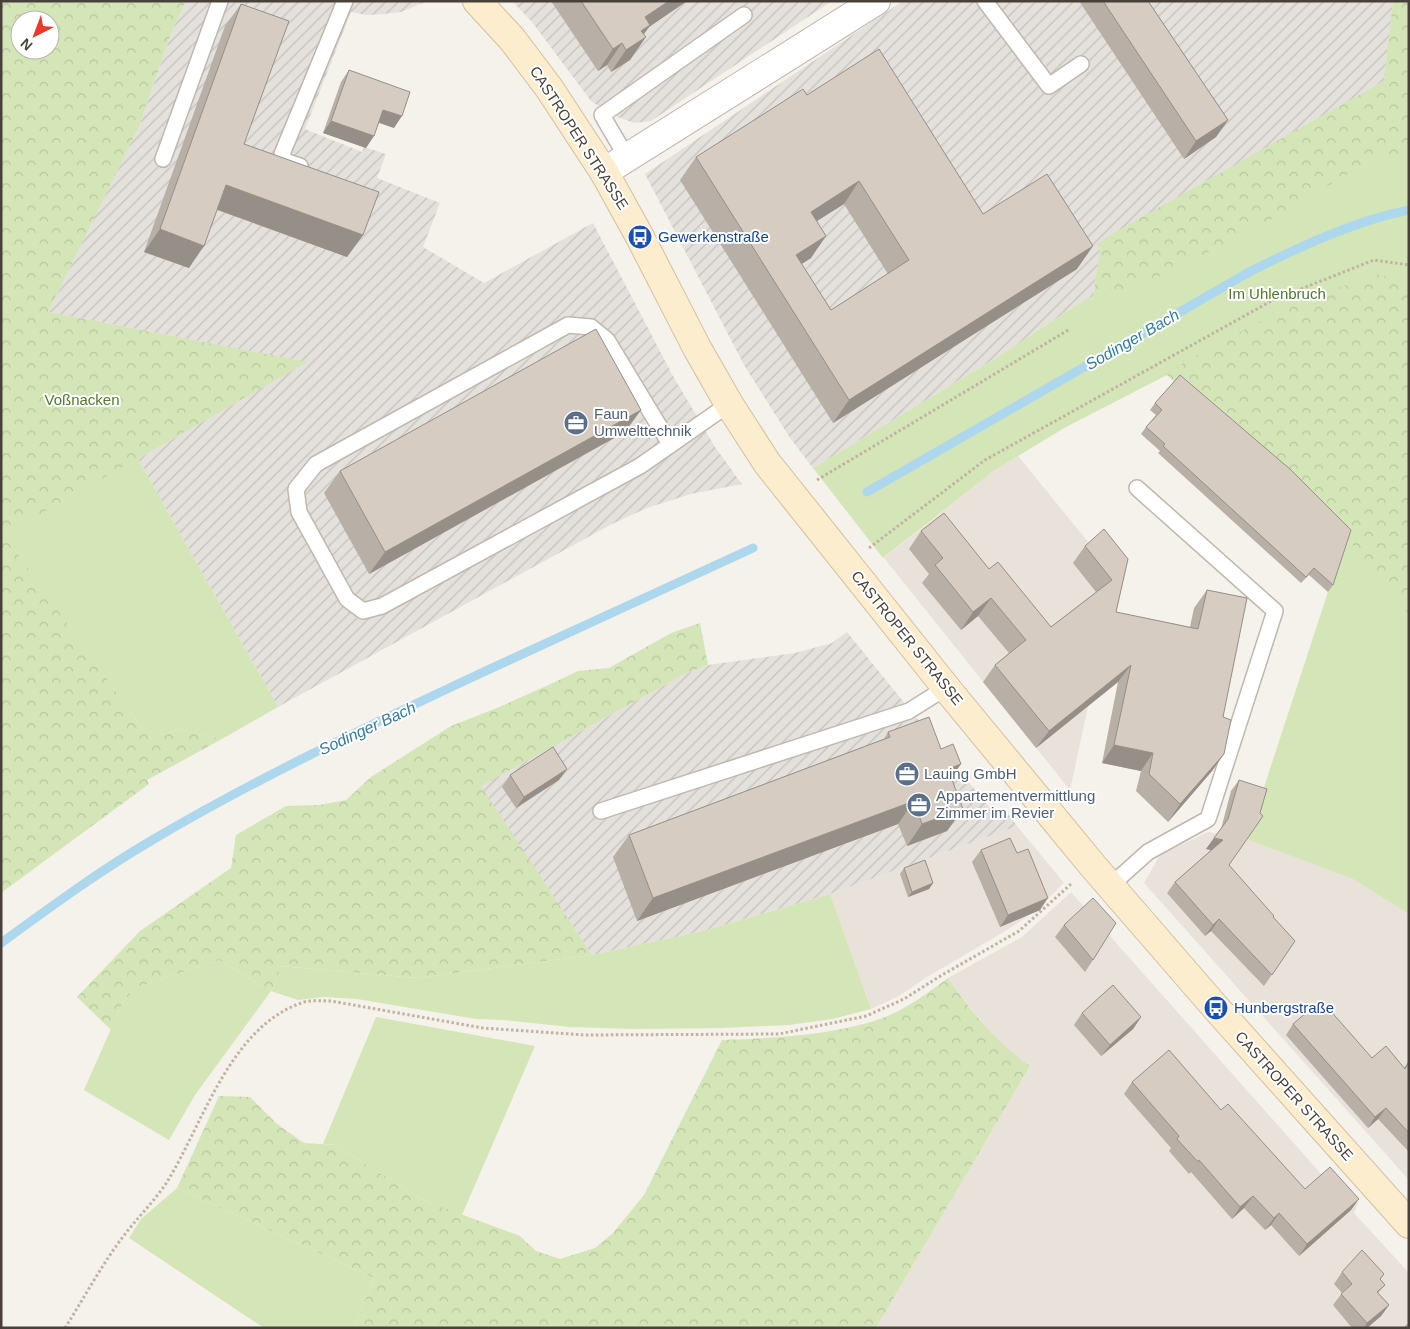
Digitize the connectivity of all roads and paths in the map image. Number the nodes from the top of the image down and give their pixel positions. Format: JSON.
{"nodes":[{"id":1,"x":220,"y":1,"type":"edge"},
{"id":2,"x":345,"y":1,"type":"edge"},
{"id":3,"x":477,"y":1,"type":"edge"},
{"id":4,"x":876,"y":1,"type":"edge"},
{"id":5,"x":985,"y":1,"type":"edge"},
{"id":6,"x":744,"y":15,"type":"dead end"},
{"id":7,"x":1081,"y":64,"type":"dead end"},
{"id":8,"x":627,"y":158,"type":"junction"},
{"id":9,"x":163,"y":159,"type":"dead end"},
{"id":10,"x":312,"y":171,"type":"edge"},
{"id":11,"x":604,"y":172,"type":"junction"},
{"id":12,"x":1409,"y":265,"type":"edge"},
{"id":13,"x":1070,"y":329,"type":"dead end"},
{"id":14,"x":729,"y":404,"type":"junction"},
{"id":15,"x":670,"y":444,"type":"junction"},
{"id":16,"x":1137,"y":488,"type":"dead end"},
{"id":17,"x":794,"y":498,"type":"junction"},
{"id":18,"x":848,"y":564,"type":"junction"},
{"id":19,"x":946,"y":687,"type":"junction"},
{"id":20,"x":600,"y":811,"type":"dead end"},
{"id":21,"x":1093,"y":866,"type":"junction"},
{"id":22,"x":1110,"y":886,"type":"junction"},
{"id":23,"x":1409,"y":1224,"type":"edge"},
{"id":24,"x":65,"y":1328,"type":"edge"}],
"edges":[{"from":1,"to":9,"type":"lane"},
{"from":2,"to":10,"type":"lane"},
{"from":3,"to":11,"type":"main road","name":"CASTROPER STRASSE"},
{"from":4,"to":8,"type":"street"},
{"from":5,"to":7,"type":"lane"},
{"from":6,"to":8,"type":"lane"},
{"from":8,"to":11,"type":"street"},
{"from":11,"to":14,"type":"main road","name":"CASTROPER STRASSE"},
{"from":12,"to":18,"type":"path"},
{"from":13,"to":17,"type":"path"},
{"from":14,"to":15,"type":"lane"},
{"from":14,"to":17,"type":"main road","name":"CASTROPER STRASSE"},
{"from":15,"to":15,"type":"lane"},
{"from":16,"to":22,"type":"lane"},
{"from":17,"to":18,"type":"main road","name":"CASTROPER STRASSE"},
{"from":18,"to":19,"type":"main road","name":"CASTROPER STRASSE"},
{"from":19,"to":20,"type":"lane"},
{"from":19,"to":21,"type":"main road","name":"CASTROPER STRASSE"},
{"from":21,"to":22,"type":"main road","name":"CASTROPER STRASSE"},
{"from":21,"to":24,"type":"path"},
{"from":22,"to":23,"type":"main road","name":"CASTROPER STRASSE"}]}
